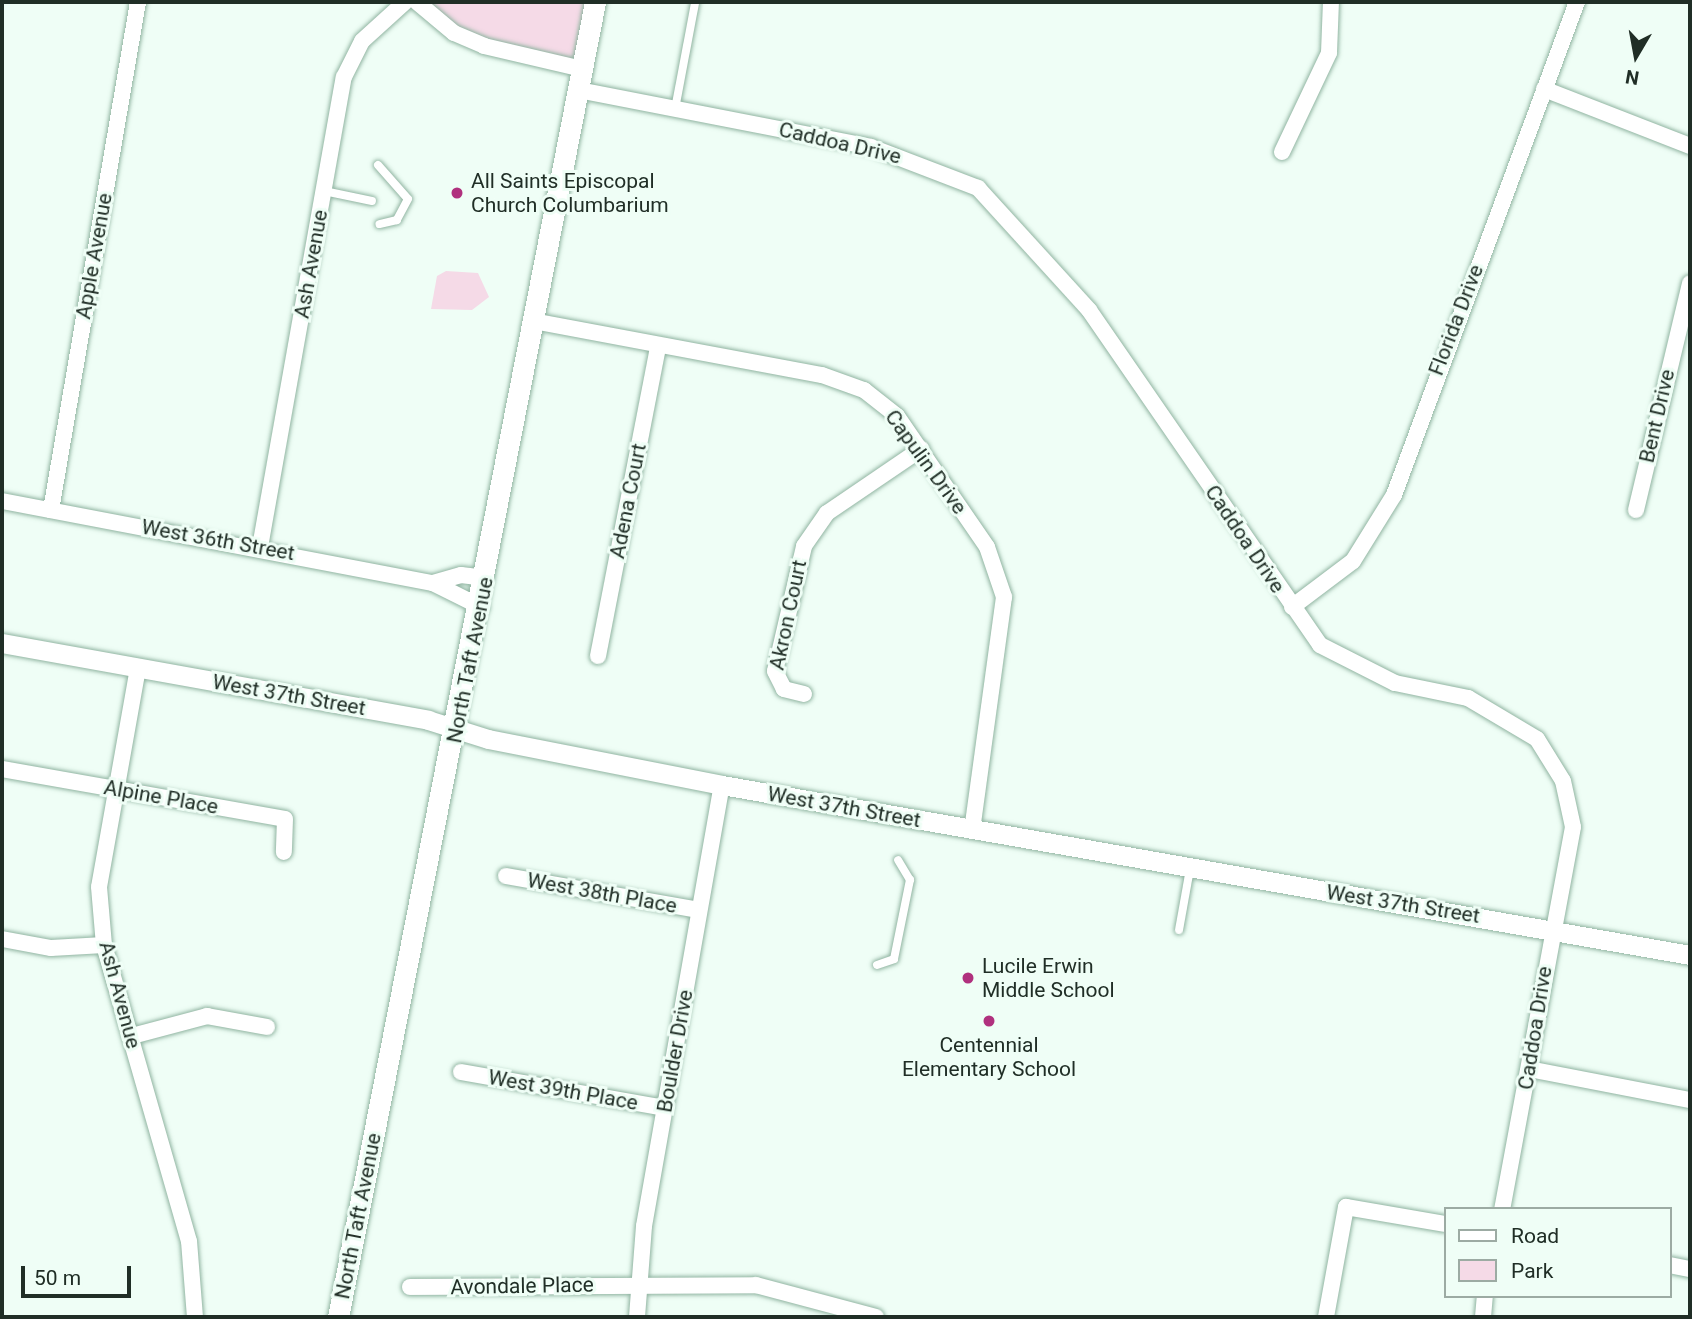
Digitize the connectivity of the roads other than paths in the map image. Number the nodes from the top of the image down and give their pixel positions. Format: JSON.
{"nodes":[{"id":1,"x":138,"y":2,"type":"edge"},
{"id":2,"x":405,"y":2,"type":"edge"},
{"id":3,"x":417,"y":2,"type":"edge"},
{"id":4,"x":595,"y":2,"type":"edge"},
{"id":5,"x":1331,"y":2,"type":"edge"},
{"id":6,"x":1577,"y":2,"type":"edge"},
{"id":7,"x":695,"y":3,"type":"edge"},
{"id":8,"x":580,"y":79,"type":"junction"},
{"id":9,"x":1544,"y":89,"type":"junction"},
{"id":10,"x":675,"y":109,"type":"junction"},
{"id":11,"x":1690,"y":146,"type":"edge"},
{"id":12,"x":1282,"y":152,"type":"dead end"},
{"id":13,"x":377,"y":165,"type":"dead end"},
{"id":14,"x":324,"y":191,"type":"junction"},
{"id":15,"x":372,"y":201,"type":"dead end"},
{"id":16,"x":379,"y":224,"type":"dead end"},
{"id":17,"x":1690,"y":283,"type":"edge"},
{"id":18,"x":533,"y":321,"type":"junction"},
{"id":19,"x":659,"y":346,"type":"junction"},
{"id":20,"x":921,"y":449,"type":"junction"},
{"id":21,"x":2,"y":502,"type":"edge"},
{"id":22,"x":51,"y":510,"type":"junction"},
{"id":23,"x":1636,"y":510,"type":"dead end"},
{"id":24,"x":260,"y":547,"type":"junction"},
{"id":25,"x":486,"y":578,"type":"junction"},
{"id":26,"x":433,"y":583,"type":"junction"},
{"id":27,"x":481,"y":607,"type":"junction"},
{"id":28,"x":1292,"y":607,"type":"junction"},
{"id":29,"x":2,"y":643,"type":"edge"},
{"id":30,"x":598,"y":656,"type":"dead end"},
{"id":31,"x":138,"y":668,"type":"junction"},
{"id":32,"x":804,"y":694,"type":"dead end"},
{"id":33,"x":456,"y":730,"type":"junction"},
{"id":34,"x":2,"y":769,"type":"edge"},
{"id":35,"x":722,"y":785,"type":"junction"},
{"id":36,"x":116,"y":789,"type":"junction"},
{"id":37,"x":972,"y":830,"type":"junction"},
{"id":38,"x":284,"y":852,"type":"dead end"},
{"id":39,"x":898,"y":860,"type":"dead end"},
{"id":40,"x":1190,"y":869,"type":"junction"},
{"id":41,"x":506,"y":876,"type":"dead end"},
{"id":42,"x":698,"y":909,"type":"junction"},
{"id":43,"x":1551,"y":929,"type":"junction"},
{"id":44,"x":1179,"y":930,"type":"dead end"},
{"id":45,"x":2,"y":939,"type":"edge"},
{"id":46,"x":104,"y":945,"type":"junction"},
{"id":47,"x":1690,"y":955,"type":"edge"},
{"id":48,"x":877,"y":965,"type":"dead end"},
{"id":49,"x":267,"y":1027,"type":"dead end"},
{"id":50,"x":132,"y":1036,"type":"junction"},
{"id":51,"x":1529,"y":1069,"type":"junction"},
{"id":52,"x":461,"y":1072,"type":"dead end"},
{"id":53,"x":1690,"y":1100,"type":"edge"},
{"id":54,"x":665,"y":1108,"type":"junction"},
{"id":55,"x":1502,"y":1207,"type":"edge"},
{"id":56,"x":1444,"y":1224,"type":"edge"},
{"id":57,"x":1671,"y":1265,"type":"edge"},
{"id":58,"x":1690,"y":1269,"type":"edge"},
{"id":59,"x":635,"y":1284,"type":"junction"},
{"id":60,"x":410,"y":1287,"type":"dead end"},
{"id":61,"x":1485,"y":1298,"type":"edge"},
{"id":62,"x":195,"y":1317,"type":"edge"},
{"id":63,"x":338,"y":1317,"type":"edge"},
{"id":64,"x":637,"y":1317,"type":"edge"},
{"id":65,"x":876,"y":1317,"type":"edge"},
{"id":66,"x":1326,"y":1317,"type":"edge"},
{"id":67,"x":1483,"y":1317,"type":"edge"}],
"edges":[{"from":1,"to":22,"type":"street","name":"Apple Avenue"},
{"from":2,"to":14,"type":"street","name":"Ash Avenue"},
{"from":3,"to":8,"type":"street","name":"Caddoa Drive"},
{"from":4,"to":8,"type":"main road","name":"North Taft Avenue"},
{"from":5,"to":12,"type":"street"},
{"from":6,"to":9,"type":"street","name":"Florida Drive"},
{"from":7,"to":10,"type":"lane"},
{"from":8,"to":10,"type":"street","name":"Caddoa Drive"},
{"from":8,"to":18,"type":"main road","name":"North Taft Avenue"},
{"from":9,"to":11,"type":"street"},
{"from":9,"to":28,"type":"street","name":"Florida Drive"},
{"from":10,"to":28,"type":"street","name":"Caddoa Drive"},
{"from":13,"to":16,"type":"lane"},
{"from":14,"to":15,"type":"lane"},
{"from":14,"to":24,"type":"street","name":"Ash Avenue"},
{"from":17,"to":23,"type":"street","name":"Bent Drive"},
{"from":18,"to":19,"type":"street","name":"Capulin Drive"},
{"from":18,"to":25,"type":"main road","name":"North Taft Avenue"},
{"from":19,"to":20,"type":"street","name":"Capulin Drive"},
{"from":19,"to":30,"type":"street","name":"Adena Court"},
{"from":20,"to":32,"type":"street","name":"Akron Court"},
{"from":20,"to":37,"type":"street","name":"Capulin Drive"},
{"from":21,"to":22,"type":"street","name":"West 36th Street"},
{"from":22,"to":24,"type":"street","name":"West 36th Street"},
{"from":24,"to":26,"type":"street","name":"West 36th Street"},
{"from":25,"to":26,"type":"street","name":"West 36th Street"},
{"from":25,"to":27,"type":"main road","name":"North Taft Avenue"},
{"from":26,"to":27,"type":"street","name":"West 36th Street"},
{"from":27,"to":33,"type":"main road","name":"North Taft Avenue"},
{"from":28,"to":43,"type":"street","name":"Caddoa Drive"},
{"from":29,"to":31,"type":"street","name":"West 37th Street"},
{"from":31,"to":33,"type":"street","name":"West 37th Street"},
{"from":31,"to":36,"type":"street","name":"Ash Avenue"},
{"from":33,"to":35,"type":"street","name":"West 37th Street"},
{"from":33,"to":63,"type":"main road","name":"North Taft Avenue"},
{"from":34,"to":36,"type":"street","name":"Alpine Place"},
{"from":35,"to":37,"type":"street","name":"West 37th Street"},
{"from":35,"to":42,"type":"street","name":"Boulder Drive"},
{"from":36,"to":38,"type":"street","name":"Alpine Place"},
{"from":36,"to":46,"type":"street","name":"Ash Avenue"},
{"from":37,"to":40,"type":"street","name":"West 37th Street"},
{"from":39,"to":48,"type":"lane"},
{"from":40,"to":43,"type":"street","name":"West 37th Street"},
{"from":40,"to":44,"type":"lane"},
{"from":41,"to":42,"type":"street","name":"West 38th Place"},
{"from":42,"to":54,"type":"street","name":"Boulder Drive"},
{"from":43,"to":47,"type":"street","name":"West 37th Street"},
{"from":43,"to":51,"type":"street","name":"Caddoa Drive"},
{"from":45,"to":46,"type":"street"},
{"from":46,"to":50,"type":"street","name":"Ash Avenue"},
{"from":49,"to":50,"type":"street"},
{"from":50,"to":62,"type":"street","name":"Ash Avenue"},
{"from":51,"to":53,"type":"street"},
{"from":51,"to":55,"type":"street","name":"Caddoa Drive"},
{"from":52,"to":54,"type":"street","name":"West 39th Place"},
{"from":54,"to":59,"type":"street","name":"Boulder Drive"},
{"from":56,"to":66,"type":"street"},
{"from":57,"to":58,"type":"street"},
{"from":59,"to":60,"type":"street","name":"Avondale Place"},
{"from":59,"to":64,"type":"street","name":"Boulder Drive"},
{"from":59,"to":65,"type":"street","name":"Avondale Place"},
{"from":61,"to":67,"type":"street"}]}
